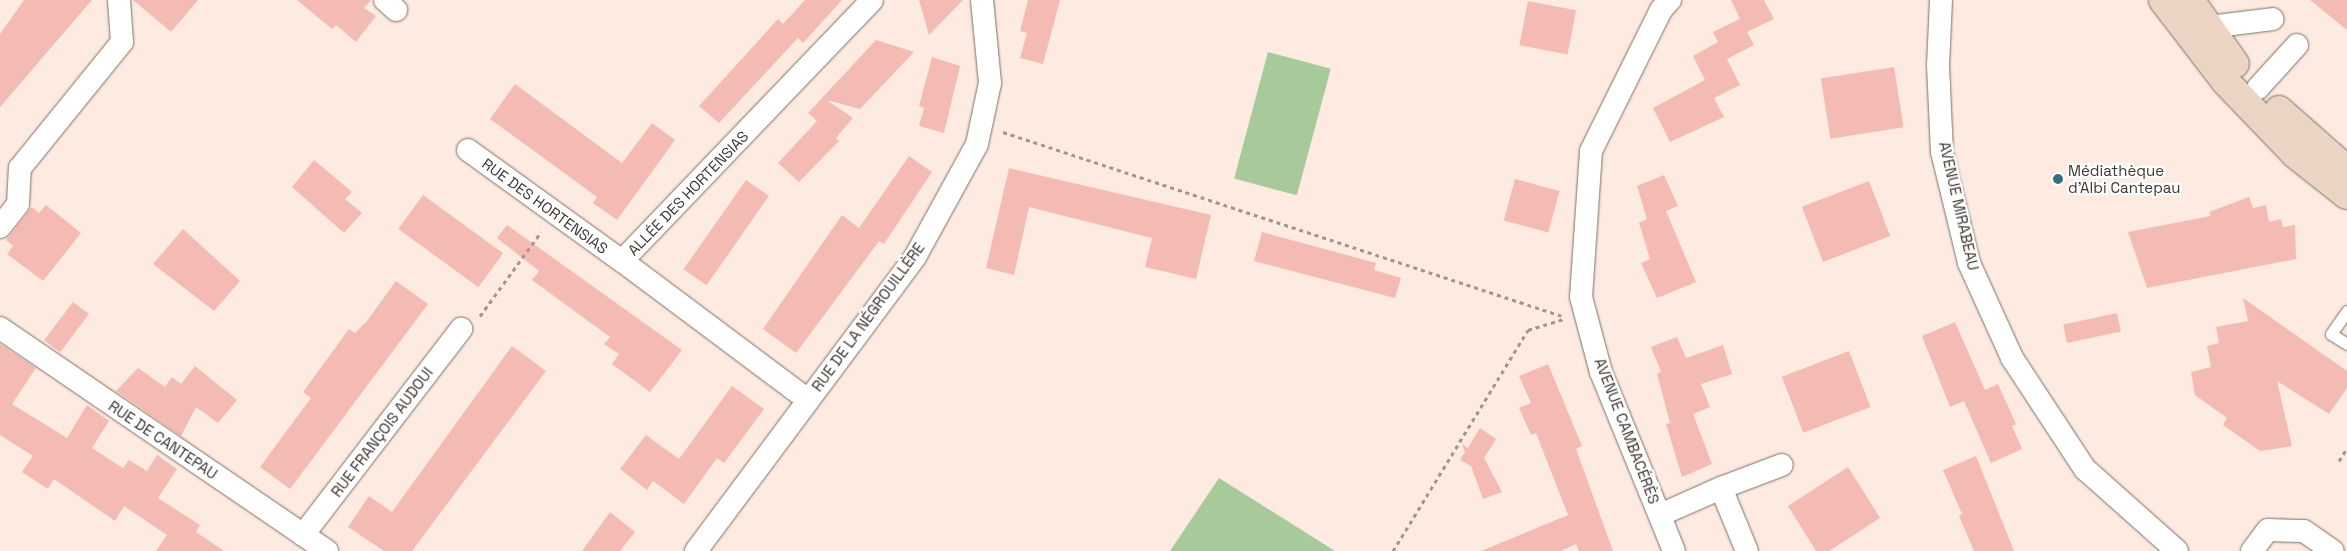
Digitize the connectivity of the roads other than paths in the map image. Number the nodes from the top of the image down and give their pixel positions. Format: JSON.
{"nodes":[{"id":1,"x":119,"y":0,"type":"edge"},
{"id":2,"x":872,"y":0,"type":"edge"},
{"id":3,"x":982,"y":0,"type":"edge"},
{"id":4,"x":1670,"y":0,"type":"edge"},
{"id":5,"x":1941,"y":0,"type":"edge"},
{"id":6,"x":2163,"y":0,"type":"edge"},
{"id":7,"x":2190,"y":0,"type":"edge"},
{"id":8,"x":2273,"y":18,"type":"dead end"},
{"id":9,"x":2209,"y":27,"type":"junction"},
{"id":10,"x":2297,"y":45,"type":"dead end"},
{"id":11,"x":2258,"y":88,"type":"junction"},
{"id":12,"x":468,"y":150,"type":"dead end"},
{"id":13,"x":2347,"y":170,"type":"edge"},
{"id":14,"x":2347,"y":194,"type":"edge"},
{"id":15,"x":0,"y":227,"type":"edge"},
{"id":16,"x":622,"y":261,"type":"junction"},
{"id":17,"x":2347,"y":311,"type":"edge"},
{"id":18,"x":0,"y":328,"type":"edge"},
{"id":19,"x":461,"y":328,"type":"road end"},
{"id":20,"x":2347,"y":344,"type":"edge"},
{"id":21,"x":808,"y":400,"type":"junction"},
{"id":22,"x":1782,"y":465,"type":"dead end"},
{"id":23,"x":1721,"y":488,"type":"junction"},
{"id":24,"x":1660,"y":515,"type":"junction"},
{"id":25,"x":303,"y":535,"type":"junction"},
{"id":26,"x":327,"y":551,"type":"edge"},
{"id":27,"x":696,"y":551,"type":"edge"},
{"id":28,"x":1674,"y":551,"type":"edge"},
{"id":29,"x":1747,"y":551,"type":"edge"},
{"id":30,"x":2178,"y":551,"type":"edge"},
{"id":31,"x":2252,"y":551,"type":"edge"},
{"id":32,"x":2333,"y":551,"type":"edge"}],
"edges":[{"from":1,"to":15,"type":"street"},
{"from":2,"to":16,"type":"street","name":"ALLÉE DES HORTENSIAS"},
{"from":3,"to":21,"type":"street","name":"RUE DE LA NÉGROUILLÈRE"},
{"from":4,"to":24,"type":"street","name":"AVENUE CAMBACÉRÈS"},
{"from":5,"to":30,"type":"street","name":"AVENUE MIRABEAU"},
{"from":6,"to":14,"type":"main road"},
{"from":7,"to":9,"type":"main road"},
{"from":8,"to":9,"type":"street"},
{"from":9,"to":11,"type":"main road"},
{"from":10,"to":11,"type":"street"},
{"from":11,"to":13,"type":"main road"},
{"from":12,"to":16,"type":"street","name":"RUE DES HORTENSIAS"},
{"from":16,"to":21,"type":"street","name":"ALLÉE DES HORTENSIAS"},
{"from":17,"to":20,"type":"lane"},
{"from":18,"to":25,"type":"street","name":"RUE DE CANTEPAU"},
{"from":19,"to":25,"type":"street","name":"RUE FRANÇOIS AUDOUI"},
{"from":21,"to":27,"type":"street","name":"RUE DE LA NÉGROUILLÈRE"},
{"from":22,"to":23,"type":"street"},
{"from":23,"to":24,"type":"street"},
{"from":23,"to":29,"type":"street"},
{"from":24,"to":28,"type":"street","name":"AVENUE CAMBACÉRÈS"},
{"from":25,"to":26,"type":"street","name":"RUE DE CANTEPAU"},
{"from":31,"to":32,"type":"street"}]}
